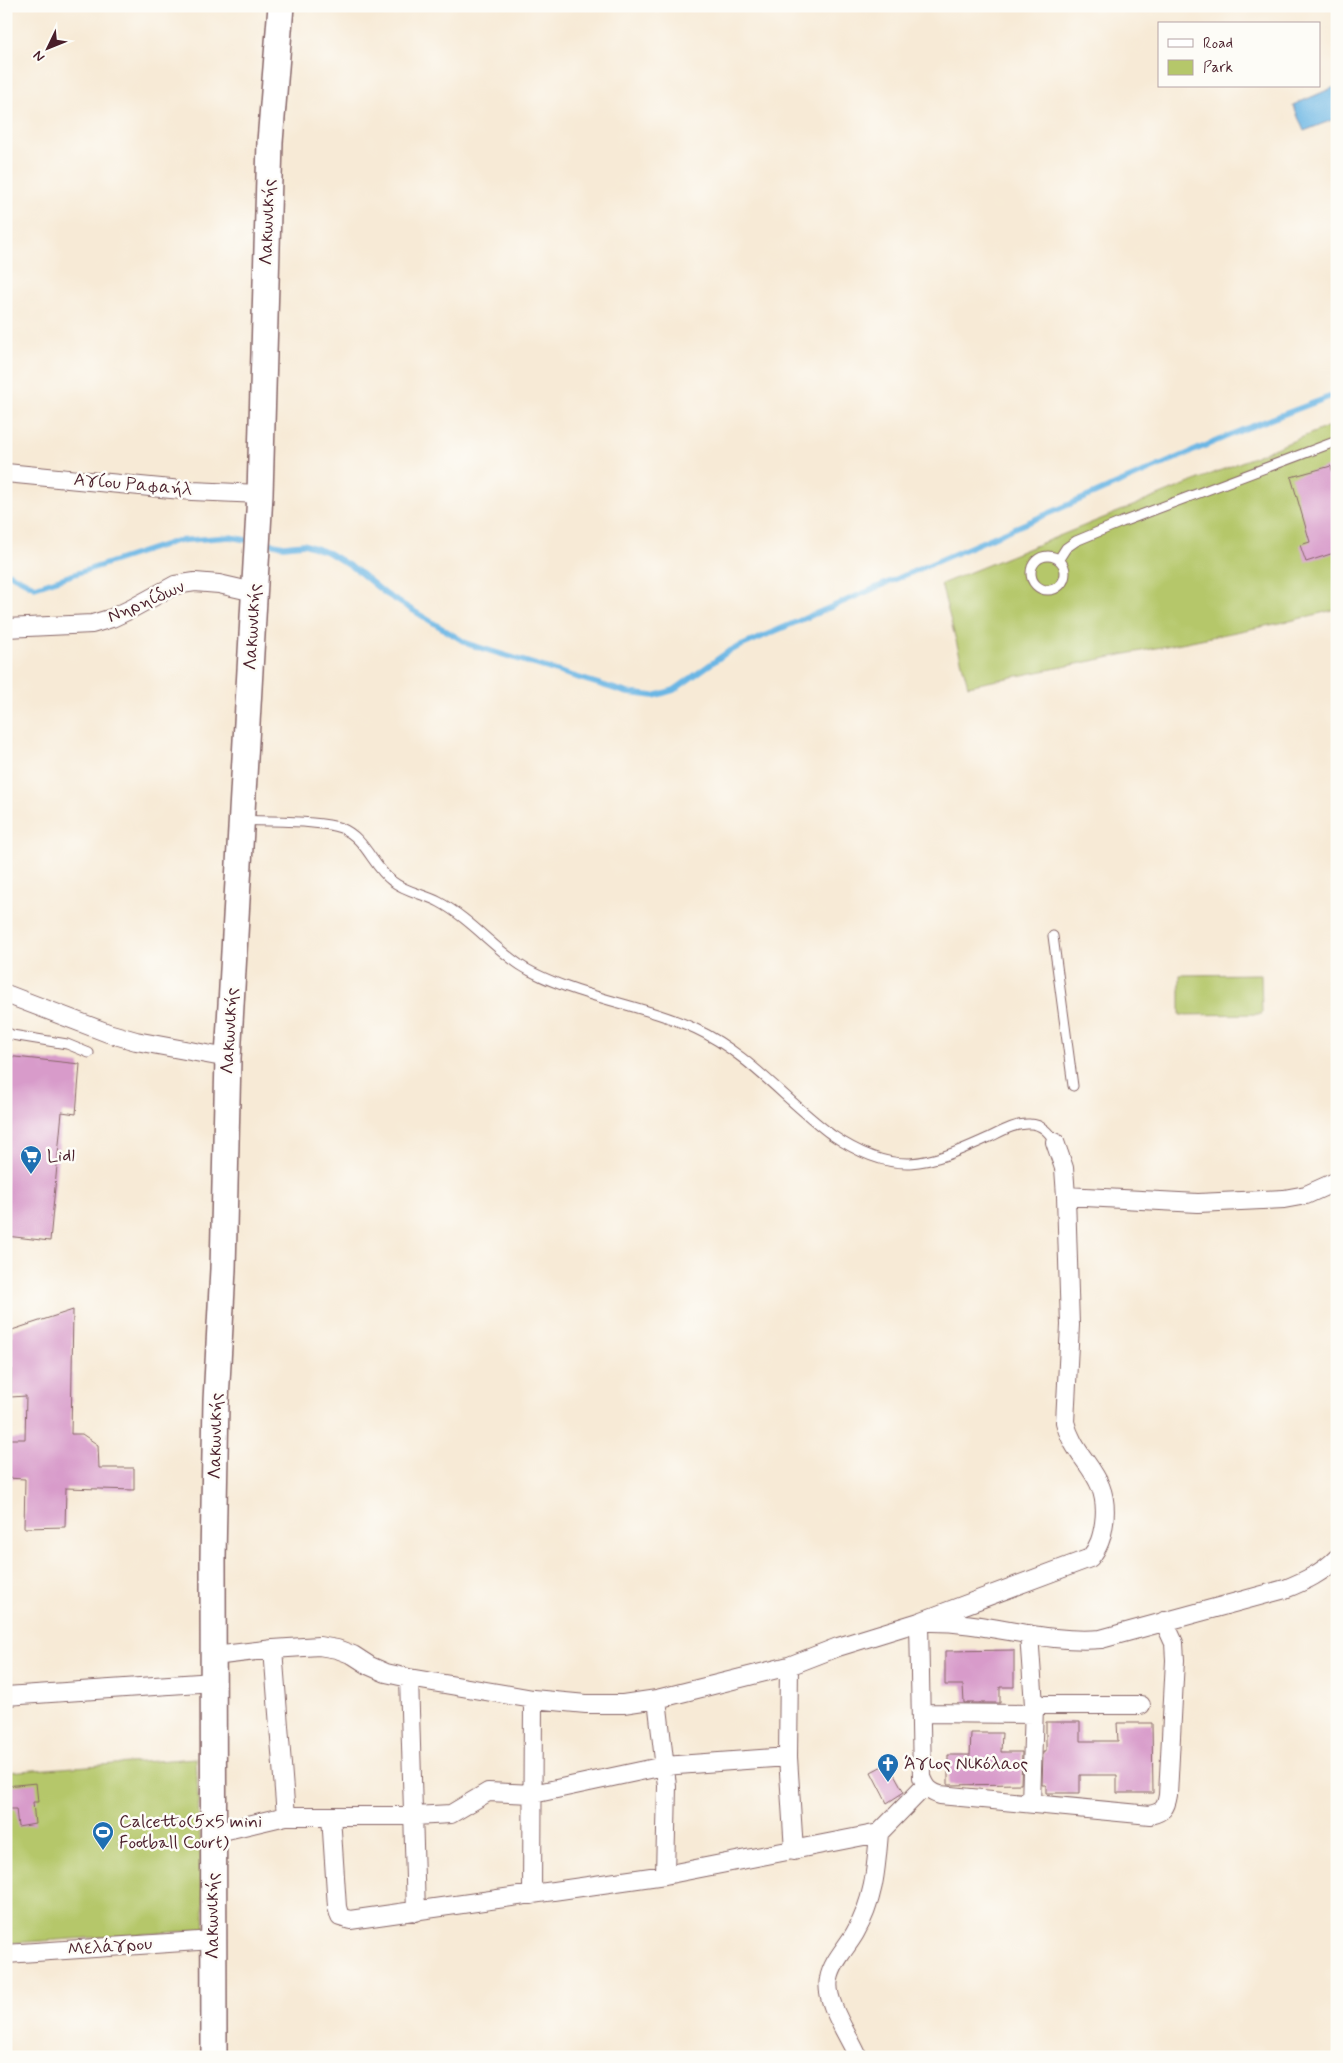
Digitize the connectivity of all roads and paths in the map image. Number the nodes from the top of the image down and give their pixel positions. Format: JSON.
{"nodes":[{"id":1,"x":281,"y":6,"type":"edge"},
{"id":2,"x":1337,"y":441,"type":"edge"},
{"id":3,"x":6,"y":473,"type":"edge"},
{"id":4,"x":260,"y":494,"type":"junction"},
{"id":5,"x":1059,"y":560,"type":"dead end"},
{"id":6,"x":255,"y":589,"type":"junction"},
{"id":7,"x":6,"y":628,"type":"edge"},
{"id":8,"x":242,"y":820,"type":"junction"},
{"id":9,"x":1053,"y":936,"type":"dead end"},
{"id":10,"x":6,"y":994,"type":"edge"},
{"id":11,"x":6,"y":1032,"type":"edge"},
{"id":12,"x":89,"y":1053,"type":"dead end"},
{"id":13,"x":228,"y":1058,"type":"junction"},
{"id":14,"x":1073,"y":1086,"type":"dead end"},
{"id":15,"x":1055,"y":1142,"type":"joint"},
{"id":16,"x":1337,"y":1181,"type":"edge"},
{"id":17,"x":1066,"y":1196,"type":"junction"},
{"id":18,"x":1337,"y":1558,"type":"edge"},
{"id":19,"x":1164,"y":1621,"type":"junction"},
{"id":20,"x":919,"y":1622,"type":"junction"},
{"id":21,"x":1029,"y":1634,"type":"junction"},
{"id":22,"x":273,"y":1649,"type":"junction"},
{"id":23,"x":214,"y":1656,"type":"junction"},
{"id":24,"x":789,"y":1666,"type":"junction"},
{"id":25,"x":409,"y":1678,"type":"junction"},
{"id":26,"x":214,"y":1682,"type":"junction"},
{"id":27,"x":6,"y":1696,"type":"edge"},
{"id":28,"x":533,"y":1699,"type":"junction"},
{"id":29,"x":657,"y":1699,"type":"junction"},
{"id":30,"x":1141,"y":1705,"type":"dead end"},
{"id":31,"x":1034,"y":1710,"type":"junction"},
{"id":32,"x":922,"y":1713,"type":"junction"},
{"id":33,"x":788,"y":1757,"type":"junction"},
{"id":34,"x":664,"y":1766,"type":"junction"},
{"id":35,"x":925,"y":1786,"type":"junction"},
{"id":36,"x":533,"y":1794,"type":"junction"},
{"id":37,"x":1031,"y":1804,"type":"junction"},
{"id":38,"x":286,"y":1816,"type":"junction"},
{"id":39,"x":331,"y":1816,"type":"junction"},
{"id":40,"x":414,"y":1816,"type":"junction"},
{"id":41,"x":214,"y":1833,"type":"junction"},
{"id":42,"x":879,"y":1833,"type":"junction"},
{"id":43,"x":794,"y":1851,"type":"junction"},
{"id":44,"x":665,"y":1875,"type":"junction"},
{"id":45,"x":532,"y":1895,"type":"junction"},
{"id":46,"x":416,"y":1912,"type":"junction"},
{"id":47,"x":213,"y":1940,"type":"junction"},
{"id":48,"x":6,"y":1954,"type":"edge"},
{"id":49,"x":214,"y":2057,"type":"edge"},
{"id":50,"x":858,"y":2057,"type":"edge"}],
"edges":[{"from":1,"to":4,"type":"main road","name":"Λακωνικής"},
{"from":2,"to":5,"type":"lane"},
{"from":3,"to":4,"type":"street","name":"Αγίου Ραφαήλ"},
{"from":4,"to":6,"type":"main road","name":"Λακωνικής"},
{"from":6,"to":7,"type":"street","name":"Νηρηίδων"},
{"from":6,"to":8,"type":"main road","name":"Λακωνικής"},
{"from":8,"to":13,"type":"main road","name":"Λακωνικής"},
{"from":8,"to":15,"type":"lane"},
{"from":9,"to":14,"type":"lane"},
{"from":10,"to":13,"type":"street"},
{"from":11,"to":12,"type":"lane"},
{"from":13,"to":23,"type":"main road","name":"Λακωνικής"},
{"from":15,"to":17,"type":"street"},
{"from":16,"to":17,"type":"street"},
{"from":17,"to":20,"type":"street"},
{"from":18,"to":19,"type":"street"},
{"from":19,"to":21,"type":"street"},
{"from":19,"to":37,"type":"street"},
{"from":20,"to":21,"type":"street"},
{"from":20,"to":24,"type":"street"},
{"from":20,"to":32,"type":"street"},
{"from":21,"to":31,"type":"street"},
{"from":22,"to":23,"type":"street"},
{"from":22,"to":25,"type":"street"},
{"from":22,"to":38,"type":"street"},
{"from":23,"to":26,"type":"main road","name":"Λακωνικής"},
{"from":24,"to":29,"type":"street"},
{"from":24,"to":33,"type":"street"},
{"from":25,"to":28,"type":"street"},
{"from":25,"to":40,"type":"street"},
{"from":26,"to":27,"type":"street"},
{"from":26,"to":41,"type":"main road","name":"Λακωνικής"},
{"from":28,"to":29,"type":"street"},
{"from":28,"to":36,"type":"street"},
{"from":29,"to":34,"type":"street"},
{"from":30,"to":31,"type":"street"},
{"from":31,"to":32,"type":"street"},
{"from":31,"to":37,"type":"street"},
{"from":32,"to":35,"type":"street"},
{"from":33,"to":34,"type":"street"},
{"from":33,"to":43,"type":"street"},
{"from":34,"to":36,"type":"street"},
{"from":34,"to":44,"type":"street"},
{"from":35,"to":37,"type":"street"},
{"from":35,"to":42,"type":"street"},
{"from":36,"to":40,"type":"street"},
{"from":36,"to":45,"type":"street"},
{"from":38,"to":39,"type":"street"},
{"from":38,"to":41,"type":"street"},
{"from":39,"to":40,"type":"street"},
{"from":39,"to":46,"type":"street"},
{"from":40,"to":46,"type":"street"},
{"from":41,"to":47,"type":"main road","name":"Λακωνικής"},
{"from":42,"to":43,"type":"street"},
{"from":42,"to":50,"type":"street"},
{"from":43,"to":44,"type":"street"},
{"from":44,"to":45,"type":"street"},
{"from":45,"to":46,"type":"street"},
{"from":47,"to":48,"type":"street","name":"Μελάγρου"},
{"from":47,"to":49,"type":"main road","name":"Λακωνικής"}]}
